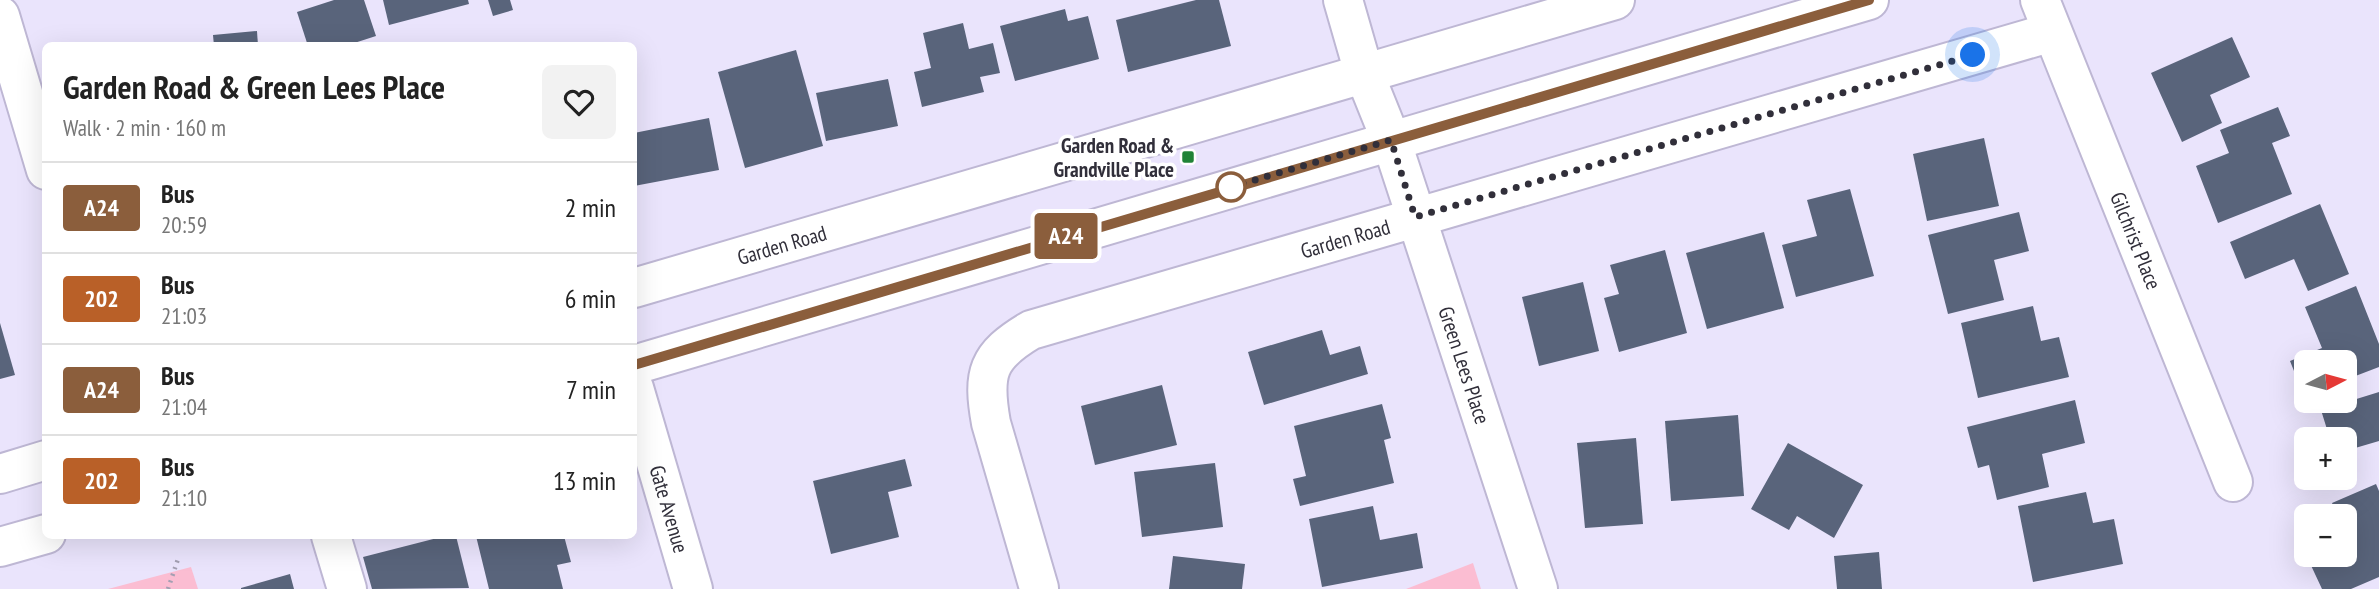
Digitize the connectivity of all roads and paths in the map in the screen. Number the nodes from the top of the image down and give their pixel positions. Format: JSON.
{"nodes":[{"id":1,"x":1343,"y":0,"type":"edge"},
{"id":2,"x":1615,"y":0,"type":"edge"},
{"id":3,"x":1869,"y":0,"type":"edge"},
{"id":4,"x":0,"y":16,"type":"edge"},
{"id":5,"x":2046,"y":16,"type":"edge"},
{"id":6,"x":1364,"y":73,"type":"junction"},
{"id":7,"x":1391,"y":140,"type":"junction"},
{"id":8,"x":42,"y":157,"type":"edge"},
{"id":9,"x":1415,"y":217,"type":"junction"},
{"id":10,"x":637,"y":287,"type":"edge"},
{"id":11,"x":637,"y":364,"type":"edge"},
{"id":12,"x":637,"y":398,"type":"edge"},
{"id":13,"x":42,"y":461,"type":"edge"},
{"id":14,"x":0,"y":474,"type":"edge"},
{"id":15,"x":2232,"y":482,"type":"dead end"},
{"id":16,"x":42,"y":535,"type":"edge"},
{"id":17,"x":332,"y":539,"type":"edge"},
{"id":18,"x":0,"y":547,"type":"edge"},
{"id":19,"x":178,"y":559,"type":"dead end"},
{"id":20,"x":1039,"y":588,"type":"edge"},
{"id":21,"x":168,"y":589,"type":"edge"},
{"id":22,"x":346,"y":589,"type":"edge"},
{"id":23,"x":693,"y":589,"type":"edge"},
{"id":24,"x":1538,"y":589,"type":"edge"}],
"edges":[{"from":1,"to":6,"type":"street","name":"Green Lees Place"},
{"from":2,"to":6,"type":"street","name":"Garden Road"},
{"from":3,"to":7,"type":"street"},
{"from":4,"to":8,"type":"street"},
{"from":5,"to":9,"type":"street","name":"Garden Road"},
{"from":5,"to":15,"type":"street","name":"Gilchrist Place"},
{"from":6,"to":7,"type":"street","name":"Green Lees Place"},
{"from":6,"to":10,"type":"street","name":"Garden Road"},
{"from":7,"to":9,"type":"street","name":"Green Lees Place"},
{"from":7,"to":11,"type":"street"},
{"from":9,"to":20,"type":"street","name":"Garden Road"},
{"from":9,"to":24,"type":"street","name":"Green Lees Place"},
{"from":12,"to":23,"type":"street","name":"Gate Avenue"},
{"from":13,"to":14,"type":"street"},
{"from":16,"to":18,"type":"street"},
{"from":17,"to":22,"type":"street"},
{"from":19,"to":21,"type":"path"}]}
